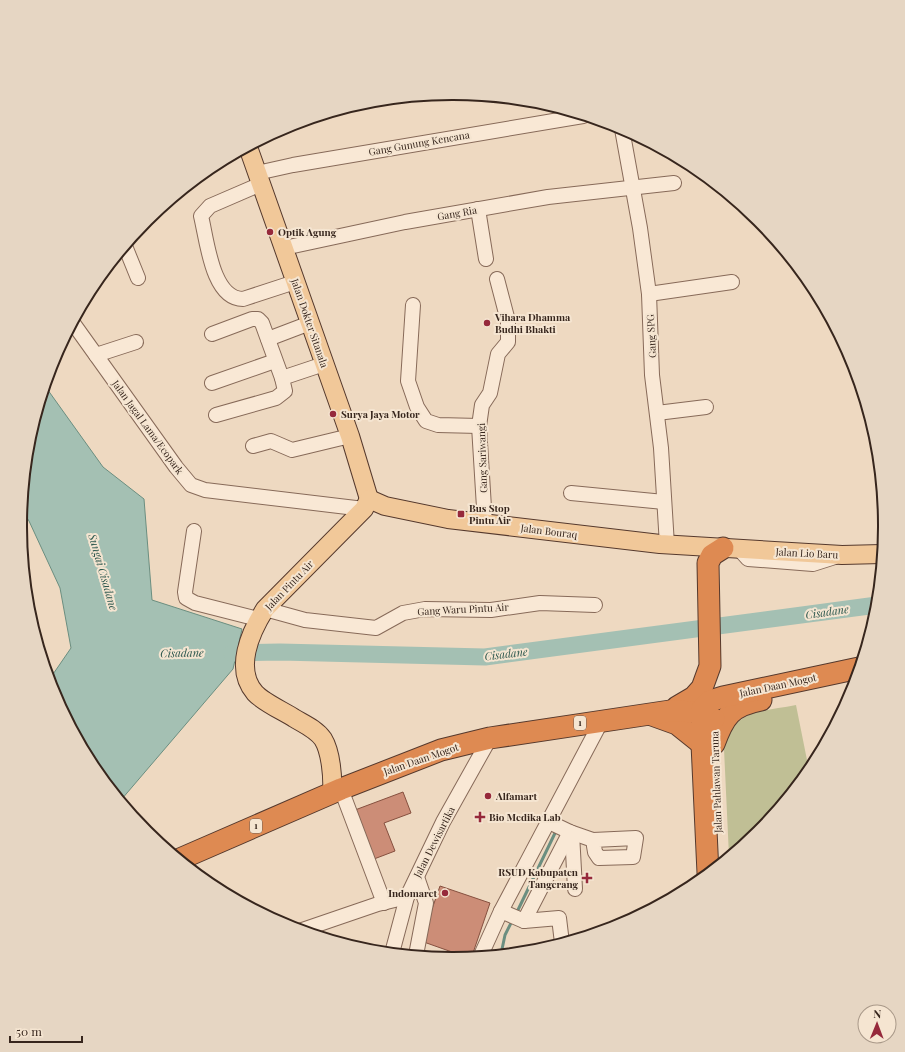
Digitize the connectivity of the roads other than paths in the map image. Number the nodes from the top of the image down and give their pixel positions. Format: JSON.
{"nodes":[{"id":1,"x":572,"y":118,"type":"edge"},
{"id":2,"x":623,"y":137,"type":"edge"},
{"id":3,"x":250,"y":152,"type":"edge"},
{"id":4,"x":259,"y":178,"type":"junction"},
{"id":5,"x":674,"y":183,"type":"dead end"},
{"id":6,"x":632,"y":187,"type":"junction"},
{"id":7,"x":478,"y":209,"type":"junction"},
{"id":8,"x":284,"y":248,"type":"junction"},
{"id":9,"x":127,"y":252,"type":"edge"},
{"id":10,"x":486,"y":259,"type":"dead end"},
{"id":11,"x":138,"y":278,"type":"dead end"},
{"id":12,"x":496,"y":279,"type":"dead end"},
{"id":13,"x":295,"y":282,"type":"junction"},
{"id":14,"x":732,"y":282,"type":"dead end"},
{"id":15,"x":649,"y":294,"type":"junction"},
{"id":16,"x":413,"y":304,"type":"dead end"},
{"id":17,"x":310,"y":322,"type":"junction"},
{"id":18,"x":76,"y":328,"type":"edge"},
{"id":19,"x":212,"y":334,"type":"dead end"},
{"id":20,"x":268,"y":339,"type":"junction"},
{"id":21,"x":136,"y":342,"type":"dead end"},
{"id":22,"x":96,"y":355,"type":"junction"},
{"id":23,"x":276,"y":361,"type":"junction"},
{"id":24,"x":324,"y":364,"type":"junction"},
{"id":25,"x":282,"y":378,"type":"junction"},
{"id":26,"x":212,"y":383,"type":"dead end"},
{"id":27,"x":706,"y":407,"type":"dead end"},
{"id":28,"x":657,"y":413,"type":"junction"},
{"id":29,"x":216,"y":415,"type":"dead end"},
{"id":30,"x":479,"y":426,"type":"junction"},
{"id":31,"x":350,"y":436,"type":"junction"},
{"id":32,"x":252,"y":446,"type":"dead end"},
{"id":33,"x":571,"y":493,"type":"dead end"},
{"id":34,"x":664,"y":502,"type":"junction"},
{"id":35,"x":373,"y":504,"type":"junction"},
{"id":36,"x":485,"y":524,"type":"junction"},
{"id":37,"x":194,"y":531,"type":"dead end"},
{"id":38,"x":667,"y":545,"type":"junction"},
{"id":39,"x":731,"y":549,"type":"junction"},
{"id":40,"x":877,"y":554,"type":"edge"},
{"id":41,"x":595,"y":605,"type":"dead end"},
{"id":42,"x":259,"y":619,"type":"junction"},
{"id":43,"x":710,"y":662,"type":"junction"},
{"id":44,"x":853,"y":669,"type":"edge"},
{"id":45,"x":849,"y":681,"type":"edge"},
{"id":46,"x":740,"y":692,"type":"junction"},
{"id":47,"x":710,"y":710,"type":"junction"},
{"id":48,"x":670,"y":711,"type":"junction"},
{"id":49,"x":647,"y":714,"type":"junction"},
{"id":50,"x":602,"y":720,"type":"junction"},
{"id":51,"x":490,"y":738,"type":"junction"},
{"id":52,"x":708,"y":744,"type":"junction"},
{"id":53,"x":336,"y":791,"type":"junction"},
{"id":54,"x":550,"y":822,"type":"junction"},
{"id":55,"x":569,"y":832,"type":"junction"},
{"id":56,"x":593,"y":840,"type":"dead end"},
{"id":57,"x":185,"y":857,"type":"edge"},
{"id":58,"x":719,"y":858,"type":"edge"},
{"id":59,"x":708,"y":867,"type":"edge"},
{"id":60,"x":417,"y":877,"type":"junction"},
{"id":61,"x":575,"y":889,"type":"dead end"},
{"id":62,"x":406,"y":897,"type":"junction"},
{"id":63,"x":384,"y":903,"type":"junction"},
{"id":64,"x":504,"y":912,"type":"junction"},
{"id":65,"x":523,"y":920,"type":"junction"},
{"id":66,"x":311,"y":927,"type":"edge"},
{"id":67,"x":561,"y":937,"type":"edge"},
{"id":68,"x":393,"y":947,"type":"edge"},
{"id":69,"x":417,"y":950,"type":"edge"},
{"id":70,"x":483,"y":951,"type":"edge"}],
"edges":[{"from":1,"to":4,"type":"street","name":"Gang Gunung Kencana"},
{"from":2,"to":6,"type":"street","name":"Gang SPG"},
{"from":3,"to":4,"type":"main road","name":"Jalan Dokter Sitanala"},
{"from":4,"to":8,"type":"main road","name":"Jalan Dokter Sitanala"},
{"from":4,"to":13,"type":"street","name":"Gang Gunung Kencana"},
{"from":5,"to":6,"type":"street","name":"Gang Ria"},
{"from":6,"to":7,"type":"street","name":"Gang Ria"},
{"from":6,"to":15,"type":"street","name":"Gang SPG"},
{"from":7,"to":8,"type":"street","name":"Gang Ria"},
{"from":7,"to":10,"type":"street"},
{"from":8,"to":13,"type":"main road","name":"Jalan Dokter Sitanala"},
{"from":9,"to":11,"type":"street"},
{"from":12,"to":30,"type":"street","name":"Gang Sariwangi"},
{"from":13,"to":17,"type":"main road","name":"Jalan Dokter Sitanala"},
{"from":14,"to":15,"type":"street"},
{"from":15,"to":28,"type":"street","name":"Gang SPG"},
{"from":16,"to":30,"type":"street"},
{"from":17,"to":20,"type":"street"},
{"from":17,"to":24,"type":"main road","name":"Jalan Dokter Sitanala"},
{"from":18,"to":22,"type":"street","name":"Jalan Jagal Lama/Ecopark"},
{"from":19,"to":20,"type":"street"},
{"from":20,"to":23,"type":"street"},
{"from":21,"to":22,"type":"street"},
{"from":22,"to":35,"type":"street","name":"Jalan Jagal Lama/Ecopark"},
{"from":23,"to":25,"type":"street"},
{"from":23,"to":26,"type":"street"},
{"from":24,"to":25,"type":"street"},
{"from":24,"to":31,"type":"main road","name":"Jalan Dokter Sitanala"},
{"from":25,"to":29,"type":"street"},
{"from":27,"to":28,"type":"street"},
{"from":28,"to":34,"type":"street","name":"Gang SPG"},
{"from":30,"to":36,"type":"street","name":"Gang Sariwangi"},
{"from":31,"to":32,"type":"street"},
{"from":31,"to":35,"type":"main road","name":"Jalan Dokter Sitanala"},
{"from":33,"to":34,"type":"street"},
{"from":34,"to":38,"type":"street","name":"Gang SPG"},
{"from":35,"to":36,"type":"main road","name":"Jalan Bouraq"},
{"from":35,"to":42,"type":"main road","name":"Jalan Pintu Air"},
{"from":36,"to":38,"type":"main road","name":"Jalan Bouraq"},
{"from":37,"to":42,"type":"street","name":"Gang Waru Pintu Air"},
{"from":38,"to":39,"type":"main road","name":"Jalan Bouraq"},
{"from":39,"to":40,"type":"main road","name":"Jalan Lio Baru"},
{"from":39,"to":43,"type":"highway"},
{"from":41,"to":42,"type":"street","name":"Gang Waru Pintu Air"},
{"from":42,"to":53,"type":"main road","name":"Jalan Pintu Air"},
{"from":43,"to":46,"type":"highway"},
{"from":43,"to":48,"type":"highway"},
{"from":44,"to":46,"type":"highway","name":"Jalan Daan Mogot","number":"1"},
{"from":45,"to":52,"type":"highway","name":"Jalan Daan Mogot"},
{"from":46,"to":47,"type":"highway","name":"Jalan Daan Mogot","number":"1"},
{"from":47,"to":48,"type":"highway","name":"Jalan Daan Mogot","number":"1"},
{"from":47,"to":52,"type":"highway","name":"Jalan Pahlawan Taruna"},
{"from":48,"to":49,"type":"highway","name":"Jalan Daan Mogot","number":"1"},
{"from":49,"to":50,"type":"highway","name":"Jalan Daan Mogot","number":"1"},
{"from":49,"to":52,"type":"highway"},
{"from":50,"to":51,"type":"highway","name":"Jalan Daan Mogot","number":"1"},
{"from":50,"to":54,"type":"street"},
{"from":51,"to":53,"type":"highway","name":"Jalan Daan Mogot","number":"1"},
{"from":51,"to":60,"type":"street","name":"Jalan Dewisartika"},
{"from":52,"to":58,"type":"highway","name":"Jalan Pahlawan Taruna"},
{"from":52,"to":59,"type":"highway","name":"Jalan Pahlawan Taruna"},
{"from":53,"to":57,"type":"highway","name":"Jalan Daan Mogot","number":"1"},
{"from":53,"to":63,"type":"street"},
{"from":54,"to":55,"type":"street"},
{"from":54,"to":64,"type":"street"},
{"from":55,"to":56,"type":"street"},
{"from":55,"to":61,"type":"street"},
{"from":55,"to":65,"type":"street"},
{"from":60,"to":62,"type":"street","name":"Jalan Dewisartika"},
{"from":60,"to":69,"type":"street"},
{"from":62,"to":63,"type":"street"},
{"from":62,"to":68,"type":"street","name":"Jalan Dewisartika"},
{"from":63,"to":66,"type":"street"},
{"from":64,"to":65,"type":"street"},
{"from":64,"to":70,"type":"street"},
{"from":65,"to":67,"type":"street"}]}
